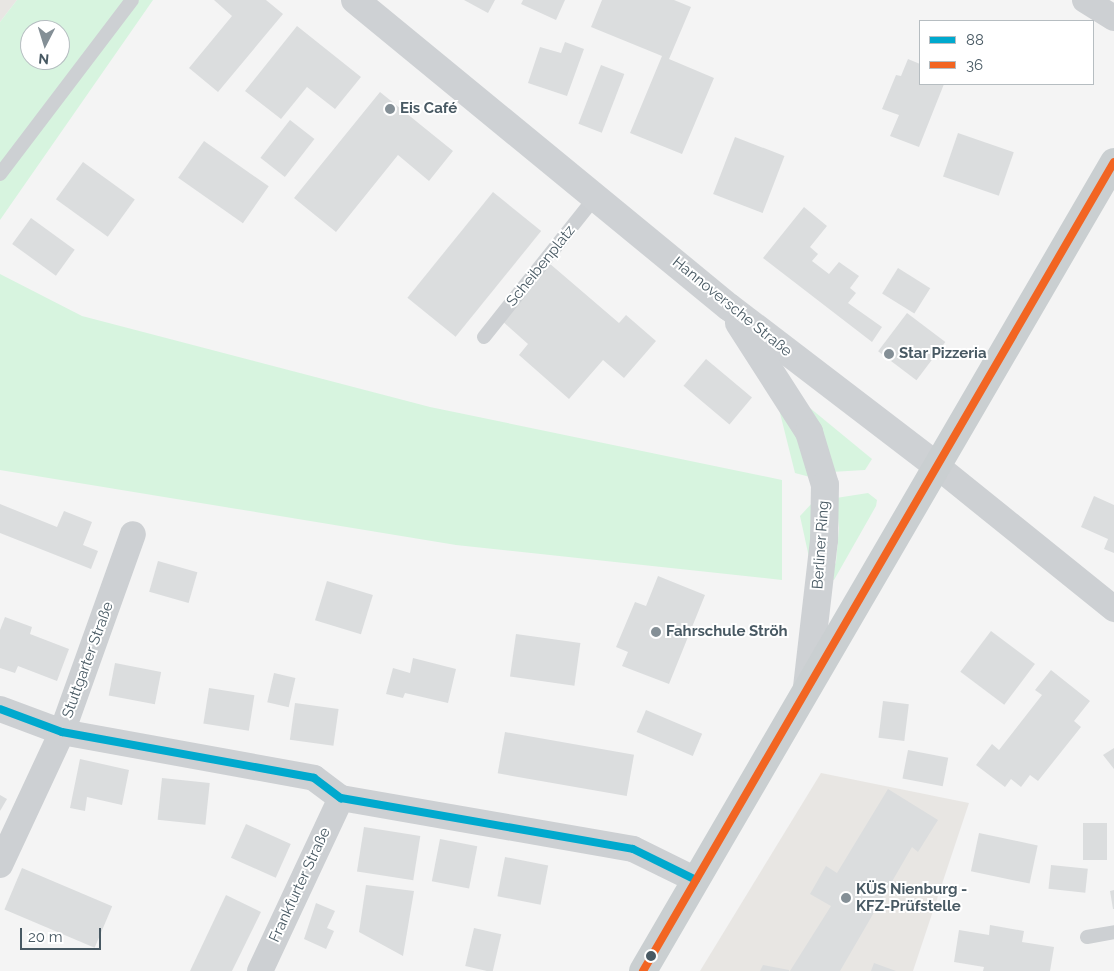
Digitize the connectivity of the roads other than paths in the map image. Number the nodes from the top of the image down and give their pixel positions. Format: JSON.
{"nodes":[{"id":1,"x":132,"y":0,"type":"edge"},
{"id":2,"x":355,"y":0,"type":"edge"},
{"id":3,"x":1085,"y":0,"type":"edge"},
{"id":4,"x":1114,"y":18,"type":"edge"},
{"id":5,"x":1114,"y":162,"type":"edge"},
{"id":6,"x":0,"y":174,"type":"edge"},
{"id":7,"x":597,"y":195,"type":"junction"},
{"id":8,"x":729,"y":307,"type":"junction"},
{"id":9,"x":484,"y":337,"type":"dead end"},
{"id":10,"x":937,"y":466,"type":"junction"},
{"id":11,"x":133,"y":534,"type":"dead end"},
{"id":12,"x":1114,"y":609,"type":"edge"},
{"id":13,"x":807,"y":688,"type":"junction"},
{"id":14,"x":0,"y":709,"type":"edge"},
{"id":15,"x":62,"y":732,"type":"junction"},
{"id":16,"x":341,"y":798,"type":"junction"},
{"id":17,"x":0,"y":865,"type":"edge"},
{"id":18,"x":696,"y":880,"type":"junction"},
{"id":19,"x":1114,"y":932,"type":"edge"},
{"id":20,"x":1086,"y":937,"type":"dead end"},
{"id":21,"x":260,"y":971,"type":"edge"},
{"id":22,"x":643,"y":971,"type":"edge"}],
"edges":[{"from":1,"to":6,"type":"lane"},
{"from":2,"to":7,"type":"street","name":"Hannoversche Straße"},
{"from":3,"to":4,"type":"street"},
{"from":5,"to":10,"type":"main road","name":"Berliner Ring"},
{"from":7,"to":8,"type":"street","name":"Hannoversche Straße"},
{"from":7,"to":9,"type":"lane","name":"Scheibenplatz"},
{"from":8,"to":10,"type":"street","name":"Hannoversche Straße"},
{"from":8,"to":13,"type":"street","name":"Berliner Ring"},
{"from":10,"to":12,"type":"street","name":"Hannoversche Straße"},
{"from":10,"to":13,"type":"main road","name":"Berliner Ring"},
{"from":11,"to":15,"type":"street","name":"Stuttgarter Straße"},
{"from":13,"to":18,"type":"main road","name":"Berliner Ring"},
{"from":14,"to":15,"type":"street"},
{"from":15,"to":16,"type":"street"},
{"from":15,"to":17,"type":"street","name":"Stuttgarter Straße"},
{"from":16,"to":18,"type":"street"},
{"from":16,"to":21,"type":"street","name":"Frankfurter Straße"},
{"from":18,"to":22,"type":"main road","name":"Berliner Ring"},
{"from":19,"to":20,"type":"lane"}]}
